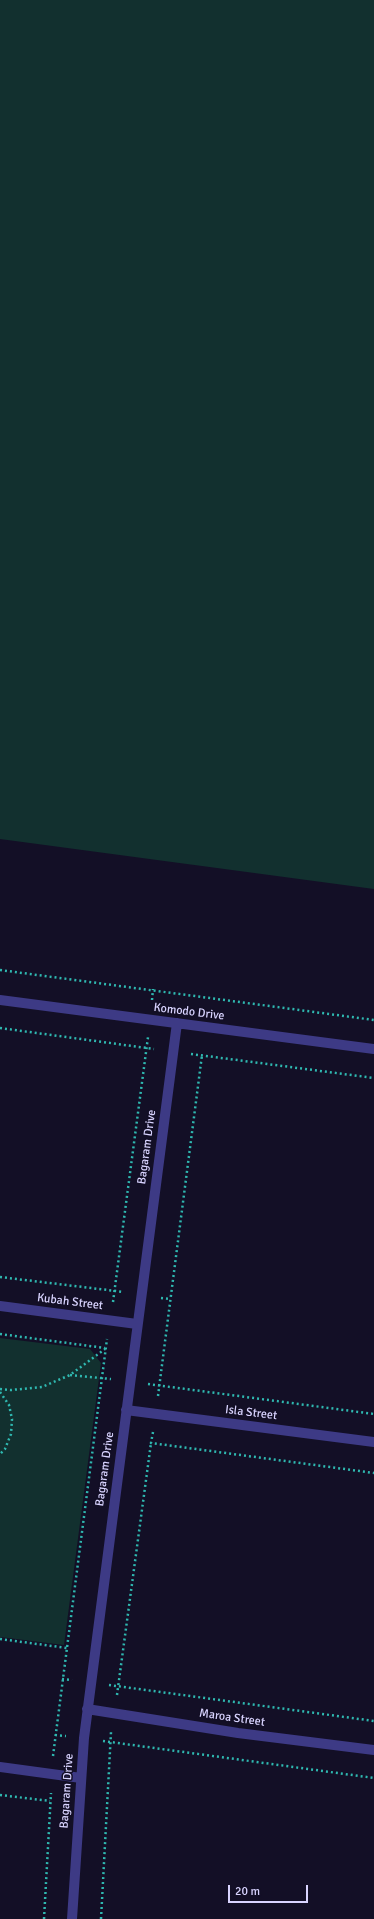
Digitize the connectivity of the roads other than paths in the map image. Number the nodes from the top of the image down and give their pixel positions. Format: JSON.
{"nodes":[{"id":1,"x":0,"y":1000,"type":"edge"},
{"id":2,"x":177,"y":1023,"type":"junction"},
{"id":3,"x":374,"y":1049,"type":"edge"},
{"id":4,"x":0,"y":1306,"type":"edge"},
{"id":5,"x":137,"y":1324,"type":"junction"},
{"id":6,"x":126,"y":1410,"type":"junction"},
{"id":7,"x":374,"y":1442,"type":"edge"},
{"id":8,"x":87,"y":1709,"type":"junction"},
{"id":9,"x":374,"y":1750,"type":"edge"},
{"id":10,"x":0,"y":1768,"type":"edge"},
{"id":11,"x":81,"y":1778,"type":"junction"},
{"id":12,"x":72,"y":1919,"type":"edge"}],
"edges":[{"from":1,"to":2,"type":"street","name":"Komodo Drive"},
{"from":2,"to":3,"type":"street","name":"Komodo Drive"},
{"from":2,"to":5,"type":"street","name":"Bagaram Drive"},
{"from":4,"to":5,"type":"street","name":"Kubah Street"},
{"from":5,"to":6,"type":"street","name":"Bagaram Drive"},
{"from":6,"to":7,"type":"street","name":"Isla Street"},
{"from":6,"to":8,"type":"street","name":"Bagaram Drive"},
{"from":8,"to":9,"type":"street","name":"Maroa Street"},
{"from":8,"to":11,"type":"street","name":"Bagaram Drive"},
{"from":10,"to":11,"type":"street"},
{"from":11,"to":12,"type":"street","name":"Bagaram Drive"}]}
